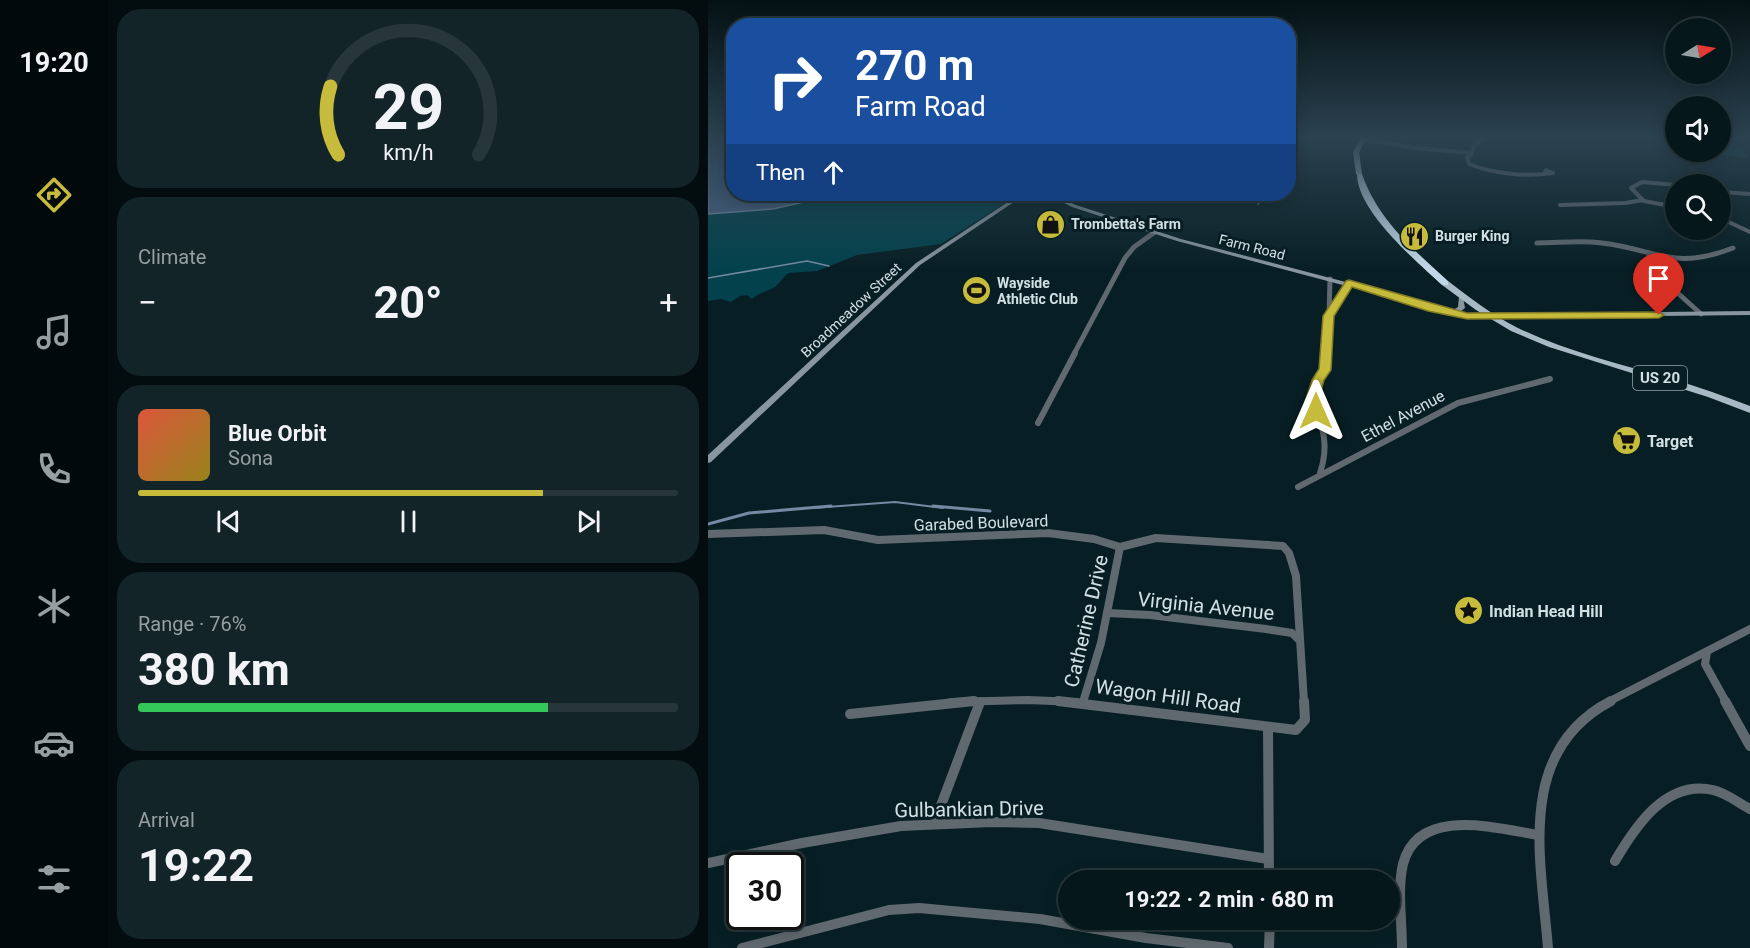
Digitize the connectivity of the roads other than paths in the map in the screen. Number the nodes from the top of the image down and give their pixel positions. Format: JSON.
{"nodes":[{"id":1,"x":1362,"y":181,"type":"edge"},
{"id":2,"x":1665,"y":184,"type":"edge"},
{"id":3,"x":1731,"y":193,"type":"edge"},
{"id":4,"x":1750,"y":194,"type":"edge"},
{"id":5,"x":1643,"y":200,"type":"junction"},
{"id":6,"x":1012,"y":201,"type":"edge"},
{"id":7,"x":1064,"y":201,"type":"edge"},
{"id":8,"x":1560,"y":205,"type":"dead end"},
{"id":9,"x":1665,"y":205,"type":"edge"},
{"id":10,"x":1731,"y":223,"type":"edge"},
{"id":11,"x":1750,"y":231,"type":"edge"},
{"id":12,"x":1155,"y":232,"type":"junction"},
{"id":13,"x":1537,"y":243,"type":"dead end"},
{"id":14,"x":1733,"y":248,"type":"dead end"},
{"id":15,"x":1648,"y":255,"type":"junction"},
{"id":16,"x":1330,"y":279,"type":"junction"},
{"id":17,"x":1349,"y":283,"type":"junction"},
{"id":18,"x":1444,"y":283,"type":"joint"},
{"id":19,"x":1461,"y":298,"type":"junction"},
{"id":20,"x":1453,"y":313,"type":"junction"},
{"id":21,"x":1750,"y":313,"type":"edge"},
{"id":22,"x":1701,"y":314,"type":"junction"},
{"id":23,"x":1328,"y":316,"type":"junction"},
{"id":24,"x":1490,"y":318,"type":"junction"},
{"id":25,"x":1550,"y":379,"type":"dead end"},
{"id":26,"x":1458,"y":402,"type":"joint"},
{"id":27,"x":1750,"y":410,"type":"edge"},
{"id":28,"x":1038,"y":423,"type":"dead end"},
{"id":29,"x":708,"y":460,"type":"edge"},
{"id":30,"x":1320,"y":473,"type":"junction"},
{"id":31,"x":1298,"y":487,"type":"dead end"},
{"id":32,"x":708,"y":534,"type":"edge"},
{"id":33,"x":1120,"y":547,"type":"junction"},
{"id":34,"x":1107,"y":613,"type":"junction"},
{"id":35,"x":1750,"y":629,"type":"edge"},
{"id":36,"x":1298,"y":639,"type":"junction"},
{"id":37,"x":1707,"y":652,"type":"junction"},
{"id":38,"x":980,"y":702,"type":"junction"},
{"id":39,"x":1083,"y":702,"type":"junction"},
{"id":40,"x":850,"y":714,"type":"dead end"},
{"id":41,"x":1268,"y":728,"type":"junction"},
{"id":42,"x":1750,"y":746,"type":"edge"},
{"id":43,"x":1750,"y":809,"type":"edge"},
{"id":44,"x":934,"y":824,"type":"junction"},
{"id":45,"x":1538,"y":835,"type":"junction"},
{"id":46,"x":1268,"y":859,"type":"junction"},
{"id":47,"x":1615,"y":861,"type":"dead end"},
{"id":48,"x":708,"y":863,"type":"edge"},
{"id":49,"x":1269,"y":870,"type":"edge"},
{"id":50,"x":1270,"y":930,"type":"edge"},
{"id":51,"x":742,"y":948,"type":"edge"},
{"id":52,"x":1228,"y":948,"type":"edge"},
{"id":53,"x":1269,"y":948,"type":"edge"},
{"id":54,"x":1402,"y":948,"type":"edge"},
{"id":55,"x":1548,"y":948,"type":"edge"}],
"edges":[{"from":1,"to":18,"type":"highway","number":"US 20"},
{"from":2,"to":5,"type":"street"},
{"from":3,"to":4,"type":"street"},
{"from":5,"to":8,"type":"street"},
{"from":5,"to":9,"type":"street"},
{"from":6,"to":29,"type":"street","name":"Broadmeadow Street"},
{"from":7,"to":12,"type":"street","name":"Farm Road"},
{"from":10,"to":11,"type":"street"},
{"from":12,"to":16,"type":"street","name":"Farm Road"},
{"from":12,"to":28,"type":"street"},
{"from":13,"to":15,"type":"street"},
{"from":14,"to":15,"type":"street"},
{"from":15,"to":22,"type":"street"},
{"from":16,"to":17,"type":"street","name":"Farm Road"},
{"from":16,"to":23,"type":"street"},
{"from":17,"to":20,"type":"street","name":"Farm Road"},
{"from":17,"to":23,"type":"street"},
{"from":18,"to":19,"type":"main road","number":"US 20"},
{"from":19,"to":20,"type":"street"},
{"from":19,"to":24,"type":"main road","number":"US 20"},
{"from":20,"to":24,"type":"street","name":"Farm Road"},
{"from":21,"to":22,"type":"street","name":"Farm Road"},
{"from":22,"to":24,"type":"street","name":"Farm Road"},
{"from":23,"to":30,"type":"street"},
{"from":24,"to":27,"type":"main road","number":"US 20"},
{"from":25,"to":26,"type":"street"},
{"from":26,"to":30,"type":"street","name":"Ethel Avenue"},
{"from":30,"to":31,"type":"street","name":"Ethel Avenue"},
{"from":32,"to":33,"type":"street","name":"Garabed Boulevard"},
{"from":33,"to":34,"type":"street","name":"Catherine Drive"},
{"from":33,"to":36,"type":"street","name":"Wagon Hill Road"},
{"from":34,"to":36,"type":"street","name":"Virginia Avenue"},
{"from":34,"to":39,"type":"street","name":"Catherine Drive"},
{"from":35,"to":37,"type":"street"},
{"from":36,"to":41,"type":"street","name":"Wagon Hill Road"},
{"from":37,"to":42,"type":"street"},
{"from":37,"to":45,"type":"street"},
{"from":38,"to":39,"type":"street","name":"Wagon Hill Road"},
{"from":38,"to":40,"type":"street","name":"Wagon Hill Road"},
{"from":38,"to":44,"type":"street"},
{"from":39,"to":41,"type":"street","name":"Wagon Hill Road"},
{"from":41,"to":46,"type":"street"},
{"from":43,"to":47,"type":"street"},
{"from":44,"to":46,"type":"street","name":"Gulbankian Drive"},
{"from":44,"to":48,"type":"street","name":"Gulbankian Drive"},
{"from":45,"to":54,"type":"street"},
{"from":45,"to":55,"type":"street"},
{"from":46,"to":49,"type":"street"},
{"from":50,"to":53,"type":"street"},
{"from":51,"to":52,"type":"street"}]}
